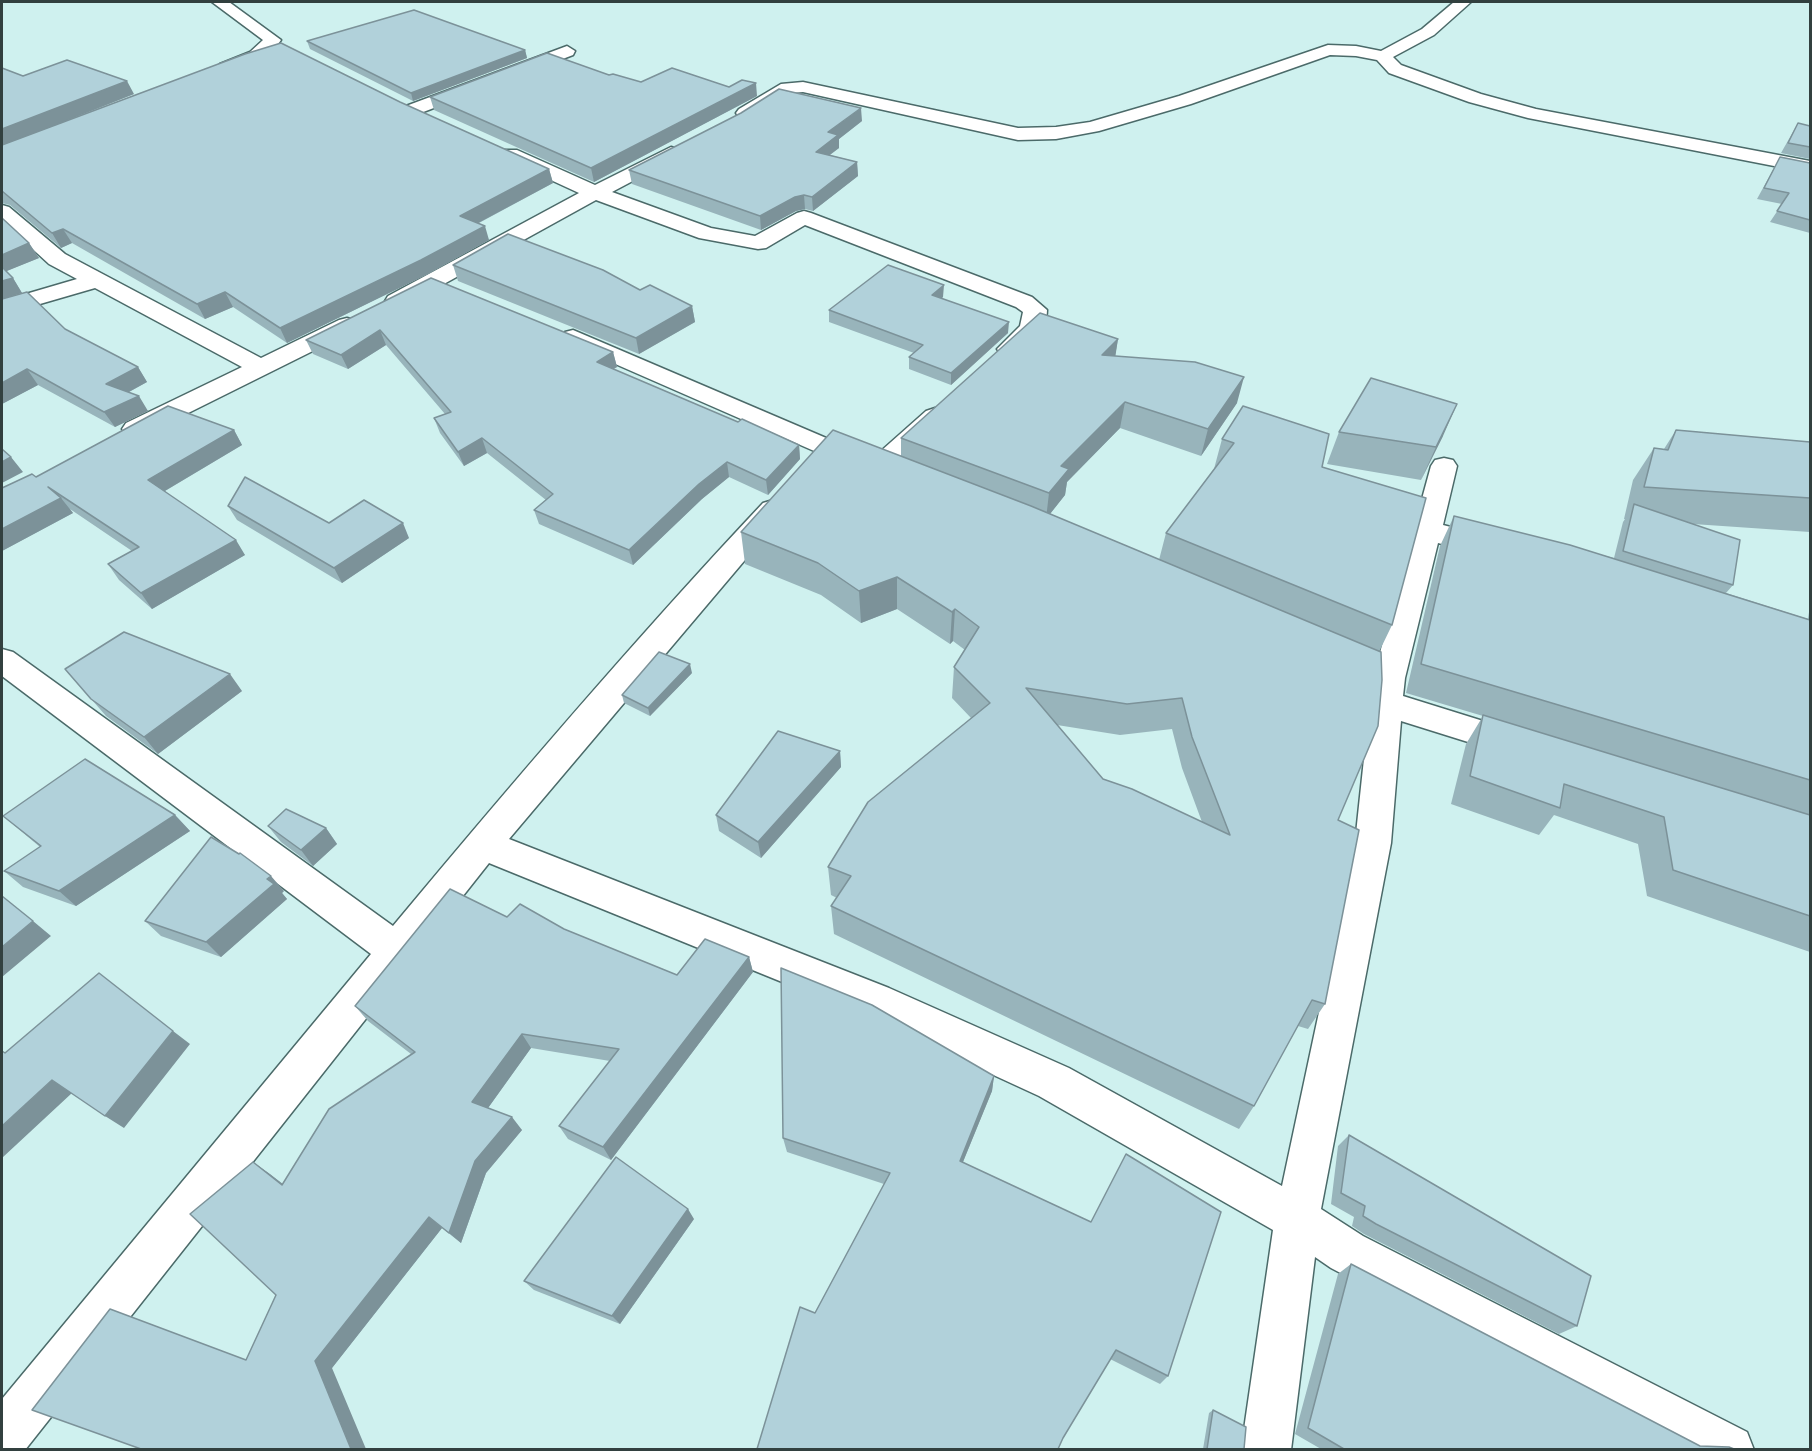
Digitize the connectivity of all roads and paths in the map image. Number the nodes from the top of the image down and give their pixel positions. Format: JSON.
{"nodes":[{"id":1,"x":220,"y":2,"type":"edge"},
{"id":2,"x":1463,"y":2,"type":"edge"},
{"id":3,"x":273,"y":40,"type":"junction"},
{"id":4,"x":295,"y":51,"type":"edge"},
{"id":5,"x":567,"y":51,"type":"dead end"},
{"id":6,"x":1383,"y":56,"type":"junction"},
{"id":7,"x":208,"y":75,"type":"edge"},
{"id":8,"x":390,"y":99,"type":"edge"},
{"id":9,"x":412,"y":110,"type":"junction"},
{"id":10,"x":734,"y":120,"type":"edge"},
{"id":11,"x":444,"y":124,"type":"edge"},
{"id":12,"x":487,"y":144,"type":"edge"},
{"id":13,"x":685,"y":146,"type":"edge"},
{"id":14,"x":1810,"y":166,"type":"edge"},
{"id":15,"x":595,"y":193,"type":"junction"},
{"id":16,"x":2,"y":212,"type":"edge"},
{"id":17,"x":98,"y":280,"type":"junction"},
{"id":18,"x":435,"y":282,"type":"junction"},
{"id":19,"x":466,"y":294,"type":"edge"},
{"id":20,"x":2,"y":308,"type":"edge"},
{"id":21,"x":548,"y":328,"type":"edge"},
{"id":22,"x":997,"y":360,"type":"edge"},
{"id":23,"x":261,"y":367,"type":"junction"},
{"id":24,"x":955,"y":399,"type":"edge"},
{"id":25,"x":117,"y":438,"type":"edge"},
{"id":26,"x":1444,"y":466,"type":"edge"},
{"id":27,"x":811,"y":468,"type":"junction"},
{"id":28,"x":878,"y":468,"type":"junction"},
{"id":29,"x":910,"y":480,"type":"edge"},
{"id":30,"x":1429,"y":531,"type":"junction"},
{"id":31,"x":1516,"y":553,"type":"edge"},
{"id":32,"x":1312,"y":645,"type":"edge"},
{"id":33,"x":2,"y":660,"type":"edge"},
{"id":34,"x":1388,"y":691,"type":"junction"},
{"id":35,"x":1544,"y":752,"type":"edge"},
{"id":36,"x":483,"y":844,"type":"junction"},
{"id":37,"x":396,"y":950,"type":"junction"},
{"id":38,"x":1297,"y":1219,"type":"junction"},
{"id":39,"x":2,"y":1438,"type":"edge"},
{"id":40,"x":1266,"y":1449,"type":"edge"},
{"id":41,"x":1729,"y":1449,"type":"edge"}],
"edges":[{"from":1,"to":3,"type":"street"},
{"from":2,"to":6,"type":"street"},
{"from":3,"to":4,"type":"street"},
{"from":3,"to":7,"type":"street"},
{"from":5,"to":9,"type":"street"},
{"from":6,"to":10,"type":"street"},
{"from":6,"to":14,"type":"street"},
{"from":8,"to":9,"type":"street"},
{"from":9,"to":11,"type":"street"},
{"from":12,"to":15,"type":"street"},
{"from":13,"to":15,"type":"street"},
{"from":15,"to":18,"type":"street"},
{"from":15,"to":22,"type":"street"},
{"from":16,"to":17,"type":"street"},
{"from":17,"to":20,"type":"street"},
{"from":17,"to":23,"type":"street"},
{"from":18,"to":19,"type":"street"},
{"from":18,"to":23,"type":"street"},
{"from":21,"to":27,"type":"street"},
{"from":23,"to":25,"type":"street"},
{"from":24,"to":28,"type":"street"},
{"from":26,"to":30,"type":"street"},
{"from":27,"to":28,"type":"street"},
{"from":27,"to":36,"type":"street"},
{"from":28,"to":29,"type":"street"},
{"from":30,"to":31,"type":"street"},
{"from":30,"to":34,"type":"street"},
{"from":32,"to":34,"type":"street"},
{"from":33,"to":37,"type":"street"},
{"from":34,"to":35,"type":"street"},
{"from":34,"to":38,"type":"street"},
{"from":36,"to":37,"type":"street"},
{"from":36,"to":38,"type":"street"},
{"from":37,"to":39,"type":"street"},
{"from":38,"to":40,"type":"street"},
{"from":38,"to":41,"type":"street"}]}
